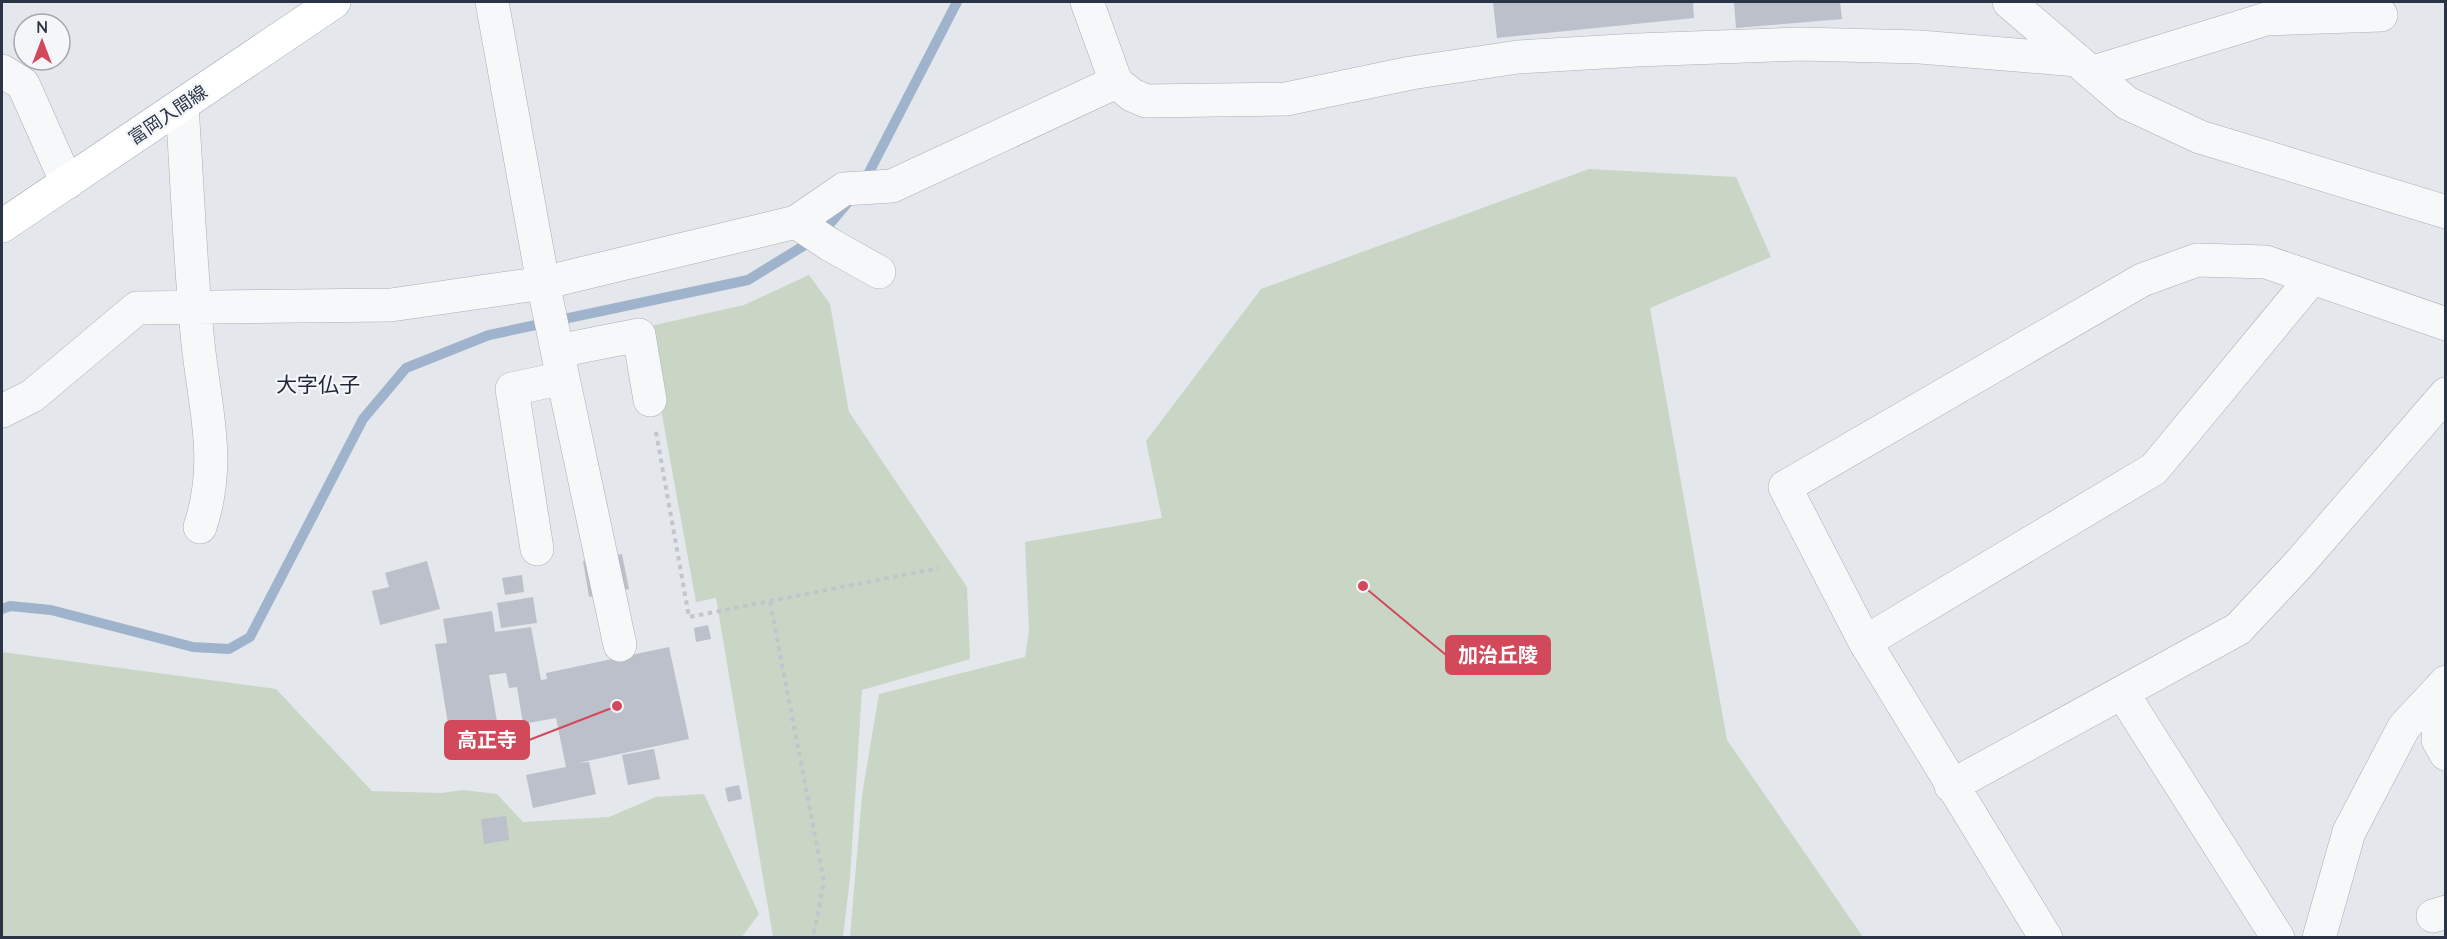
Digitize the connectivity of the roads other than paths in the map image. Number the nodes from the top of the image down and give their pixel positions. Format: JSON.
{"nodes":[{"id":1,"x":334,"y":2,"type":"edge"},
{"id":2,"x":492,"y":2,"type":"edge"},
{"id":3,"x":1087,"y":2,"type":"edge"},
{"id":4,"x":2009,"y":2,"type":"edge"},
{"id":5,"x":2264,"y":10,"type":"edge"},
{"id":6,"x":2381,"y":15,"type":"dead end"},
{"id":7,"x":2085,"y":66,"type":"junction"},
{"id":8,"x":2,"y":71,"type":"edge"},
{"id":9,"x":1116,"y":82,"type":"junction"},
{"id":10,"x":182,"y":105,"type":"junction"},
{"id":11,"x":67,"y":183,"type":"junction"},
{"id":12,"x":2445,"y":212,"type":"edge"},
{"id":13,"x":2,"y":226,"type":"edge"},
{"id":14,"x":810,"y":231,"type":"junction"},
{"id":15,"x":879,"y":272,"type":"dead end"},
{"id":16,"x":2312,"y":278,"type":"junction"},
{"id":17,"x":543,"y":284,"type":"junction"},
{"id":18,"x":195,"y":306,"type":"junction"},
{"id":19,"x":2445,"y":324,"type":"edge"},
{"id":20,"x":557,"y":344,"type":"junction"},
{"id":21,"x":2445,"y":394,"type":"edge"},
{"id":22,"x":650,"y":400,"type":"road end"},
{"id":23,"x":2,"y":411,"type":"edge"},
{"id":24,"x":200,"y":527,"type":"dead end"},
{"id":25,"x":537,"y":549,"type":"dead end"},
{"id":26,"x":1865,"y":642,"type":"junction"},
{"id":27,"x":620,"y":645,"type":"dead end"},
{"id":28,"x":2443,"y":685,"type":"edge"},
{"id":29,"x":2122,"y":694,"type":"junction"},
{"id":30,"x":2445,"y":754,"type":"edge"},
{"id":31,"x":1952,"y":786,"type":"junction"},
{"id":32,"x":2046,"y":938,"type":"edge"},
{"id":33,"x":2278,"y":938,"type":"edge"},
{"id":34,"x":2319,"y":938,"type":"edge"}],
"edges":[{"from":1,"to":10,"type":"main road","name":"富岡入間線"},
{"from":2,"to":17,"type":"street"},
{"from":3,"to":9,"type":"street"},
{"from":4,"to":7,"type":"street"},
{"from":5,"to":6,"type":"street"},
{"from":5,"to":7,"type":"street"},
{"from":7,"to":9,"type":"street"},
{"from":7,"to":12,"type":"street"},
{"from":8,"to":11,"type":"street"},
{"from":9,"to":14,"type":"street"},
{"from":10,"to":11,"type":"main road","name":"富岡入間線"},
{"from":10,"to":18,"type":"street"},
{"from":11,"to":13,"type":"main road","name":"富岡入間線"},
{"from":14,"to":15,"type":"street"},
{"from":14,"to":17,"type":"street"},
{"from":16,"to":19,"type":"street"},
{"from":16,"to":26,"type":"street"},
{"from":16,"to":26,"type":"street"},
{"from":17,"to":18,"type":"street"},
{"from":17,"to":20,"type":"street"},
{"from":18,"to":23,"type":"street"},
{"from":18,"to":24,"type":"street"},
{"from":20,"to":22,"type":"street"},
{"from":20,"to":25,"type":"street"},
{"from":20,"to":27,"type":"street"},
{"from":21,"to":29,"type":"street"},
{"from":26,"to":31,"type":"street"},
{"from":28,"to":30,"type":"street"},
{"from":28,"to":34,"type":"street"},
{"from":29,"to":31,"type":"street"},
{"from":29,"to":33,"type":"street"},
{"from":31,"to":32,"type":"street"}]}
